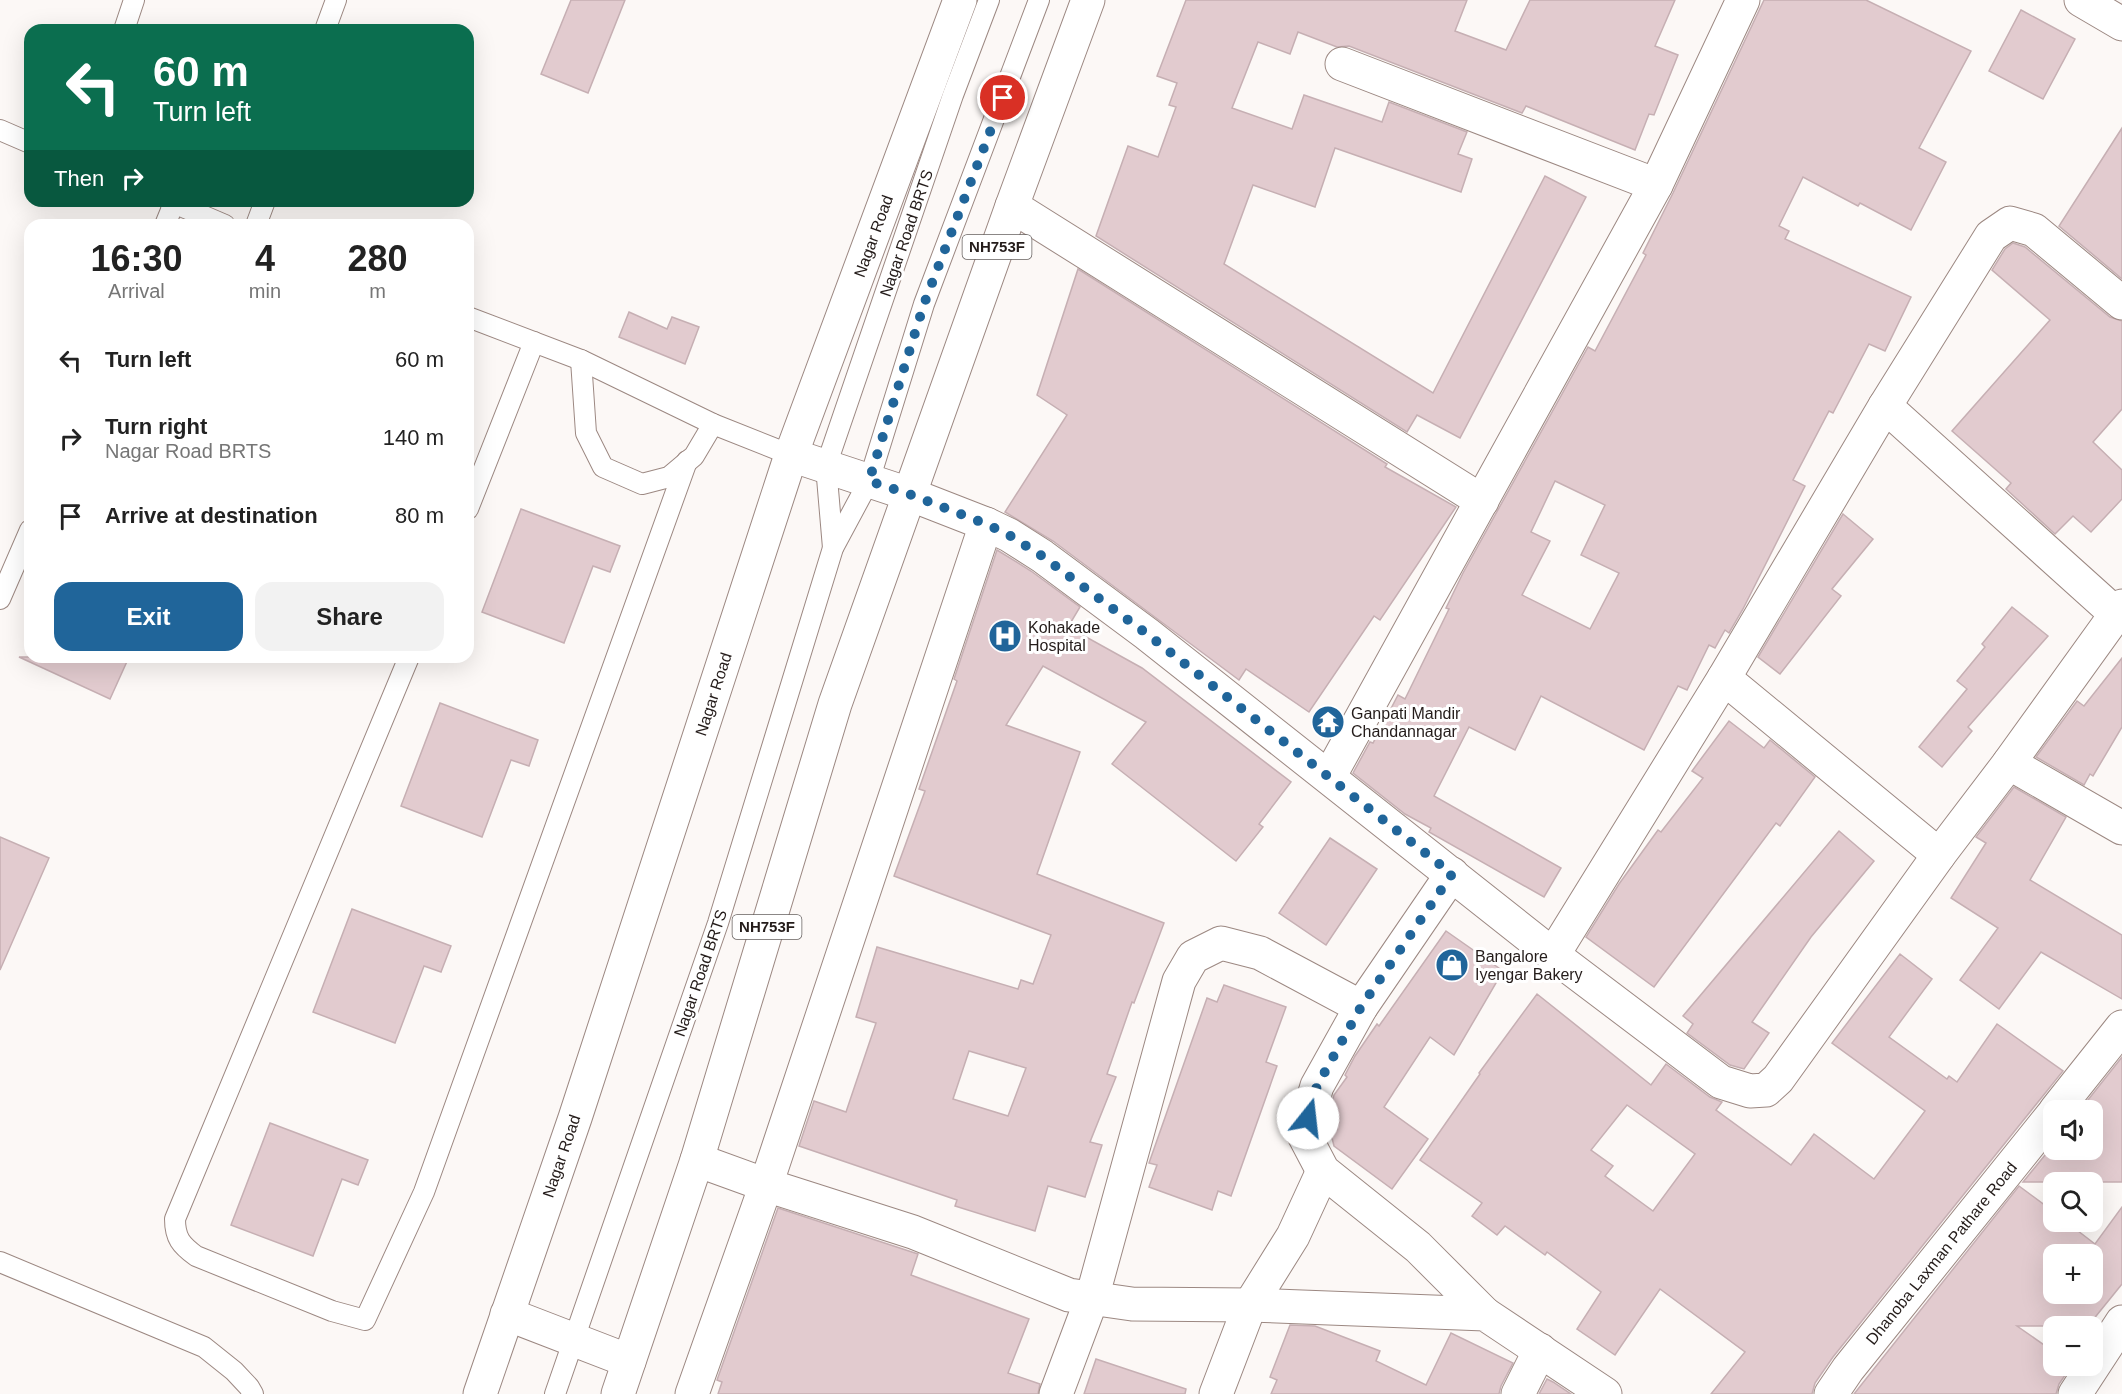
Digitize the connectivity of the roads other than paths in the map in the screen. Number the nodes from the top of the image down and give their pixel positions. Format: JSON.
{"nodes":[{"id":1,"x":134,"y":0,"type":"edge"},
{"id":2,"x":336,"y":0,"type":"edge"},
{"id":3,"x":960,"y":0,"type":"edge"},
{"id":4,"x":988,"y":0,"type":"edge"},
{"id":5,"x":1039,"y":0,"type":"edge"},
{"id":6,"x":1088,"y":0,"type":"edge"},
{"id":7,"x":1743,"y":0,"type":"edge"},
{"id":8,"x":2082,"y":0,"type":"edge"},
{"id":9,"x":126,"y":24,"type":"edge"},
{"id":10,"x":327,"y":24,"type":"edge"},
{"id":11,"x":2122,"y":24,"type":"edge"},
{"id":12,"x":1342,"y":63,"type":"dead end"},
{"id":13,"x":0,"y":130,"type":"edge"},
{"id":14,"x":24,"y":140,"type":"edge"},
{"id":15,"x":1656,"y":185,"type":"junction"},
{"id":16,"x":1012,"y":206,"type":"junction"},
{"id":17,"x":183,"y":207,"type":"edge"},
{"id":18,"x":211,"y":219,"type":"edge"},
{"id":19,"x":2122,"y":303,"type":"edge"},
{"id":20,"x":474,"y":319,"type":"edge"},
{"id":21,"x":534,"y":342,"type":"junction"},
{"id":22,"x":581,"y":360,"type":"junction"},
{"id":23,"x":1885,"y":406,"type":"junction"},
{"id":24,"x":713,"y":424,"type":"junction"},
{"id":25,"x":791,"y":454,"type":"junction"},
{"id":26,"x":687,"y":461,"type":"junction"},
{"id":27,"x":826,"y":466,"type":"junction"},
{"id":28,"x":869,"y":481,"type":"junction"},
{"id":29,"x":474,"y":494,"type":"edge"},
{"id":30,"x":909,"y":494,"type":"junction"},
{"id":31,"x":1482,"y":501,"type":"junction"},
{"id":32,"x":986,"y":524,"type":"junction"},
{"id":33,"x":24,"y":544,"type":"edge"},
{"id":34,"x":833,"y":548,"type":"junction"},
{"id":35,"x":0,"y":598,"type":"edge"},
{"id":36,"x":2119,"y":610,"type":"edge"},
{"id":37,"x":407,"y":663,"type":"edge"},
{"id":38,"x":1724,"y":678,"type":"junction"},
{"id":39,"x":2009,"y":763,"type":"junction"},
{"id":40,"x":1329,"y":777,"type":"junction"},
{"id":41,"x":2122,"y":828,"type":"edge"},
{"id":42,"x":1939,"y":855,"type":"junction"},
{"id":43,"x":1452,"y":874,"type":"junction"},
{"id":44,"x":1553,"y":955,"type":"junction"},
{"id":45,"x":1361,"y":1007,"type":"junction"},
{"id":46,"x":2122,"y":1027,"type":"edge"},
{"id":47,"x":2064,"y":1100,"type":"edge"},
{"id":48,"x":2043,"y":1127,"type":"edge"},
{"id":49,"x":697,"y":1160,"type":"junction"},
{"id":50,"x":1323,"y":1171,"type":"junction"},
{"id":51,"x":766,"y":1185,"type":"junction"},
{"id":52,"x":0,"y":1262,"type":"edge"},
{"id":53,"x":1092,"y":1298,"type":"junction"},
{"id":54,"x":1250,"y":1305,"type":"junction"},
{"id":55,"x":507,"y":1314,"type":"junction"},
{"id":56,"x":1485,"y":1314,"type":"junction"},
{"id":57,"x":2122,"y":1322,"type":"edge"},
{"id":58,"x":573,"y":1341,"type":"junction"},
{"id":59,"x":1539,"y":1350,"type":"junction"},
{"id":60,"x":629,"y":1361,"type":"junction"},
{"id":61,"x":253,"y":1394,"type":"edge"},
{"id":62,"x":480,"y":1394,"type":"edge"},
{"id":63,"x":555,"y":1394,"type":"edge"},
{"id":64,"x":618,"y":1394,"type":"edge"},
{"id":65,"x":692,"y":1394,"type":"edge"},
{"id":66,"x":1056,"y":1394,"type":"edge"},
{"id":67,"x":1216,"y":1394,"type":"edge"},
{"id":68,"x":1518,"y":1394,"type":"edge"},
{"id":69,"x":1605,"y":1394,"type":"edge"},
{"id":70,"x":1831,"y":1394,"type":"edge"},
{"id":71,"x":2075,"y":1394,"type":"edge"}],
"edges":[{"from":1,"to":9,"type":"lane"},
{"from":2,"to":10,"type":"lane"},
{"from":3,"to":25,"type":"main road","name":"Nagar Road"},
{"from":4,"to":27,"type":"lane","name":"Nagar Road BRTS"},
{"from":5,"to":28,"type":"lane"},
{"from":6,"to":16,"type":"main road","number":"NH753F"},
{"from":7,"to":15,"type":"main road"},
{"from":8,"to":11,"type":"main road"},
{"from":12,"to":15,"type":"main road"},
{"from":13,"to":14,"type":"lane"},
{"from":15,"to":31,"type":"main road"},
{"from":16,"to":30,"type":"main road","number":"NH753F"},
{"from":16,"to":31,"type":"main road"},
{"from":17,"to":18,"type":"lane"},
{"from":19,"to":23,"type":"main road"},
{"from":20,"to":21,"type":"lane"},
{"from":21,"to":22,"type":"lane"},
{"from":21,"to":29,"type":"lane"},
{"from":22,"to":24,"type":"lane"},
{"from":22,"to":26,"type":"lane"},
{"from":23,"to":36,"type":"main road"},
{"from":23,"to":38,"type":"main road"},
{"from":24,"to":25,"type":"lane"},
{"from":24,"to":26,"type":"lane"},
{"from":25,"to":27,"type":"main road"},
{"from":25,"to":55,"type":"main road","name":"Nagar Road"},
{"from":26,"to":37,"type":"lane"},
{"from":27,"to":28,"type":"main road"},
{"from":27,"to":34,"type":"lane"},
{"from":28,"to":30,"type":"main road"},
{"from":28,"to":34,"type":"lane"},
{"from":30,"to":32,"type":"main road"},
{"from":30,"to":49,"type":"main road","number":"NH753F"},
{"from":31,"to":40,"type":"main road"},
{"from":32,"to":40,"type":"main road"},
{"from":32,"to":51,"type":"main road"},
{"from":33,"to":35,"type":"lane"},
{"from":34,"to":58,"type":"lane","name":"Nagar Road BRTS"},
{"from":36,"to":39,"type":"main road"},
{"from":38,"to":42,"type":"main road"},
{"from":38,"to":44,"type":"main road"},
{"from":39,"to":41,"type":"main road"},
{"from":39,"to":42,"type":"main road"},
{"from":40,"to":43,"type":"main road"},
{"from":42,"to":44,"type":"main road"},
{"from":43,"to":44,"type":"main road"},
{"from":43,"to":45,"type":"main road"},
{"from":45,"to":50,"type":"main road"},
{"from":45,"to":53,"type":"main road"},
{"from":46,"to":47,"type":"main road","name":"Dhanoba Laxman Pathare Road"},
{"from":48,"to":70,"type":"main road","name":"Dhanoba Laxman Pathare Road"},
{"from":49,"to":51,"type":"main road"},
{"from":49,"to":60,"type":"main road","number":"NH753F"},
{"from":50,"to":54,"type":"main road"},
{"from":50,"to":56,"type":"main road"},
{"from":51,"to":53,"type":"main road"},
{"from":51,"to":65,"type":"main road"},
{"from":52,"to":61,"type":"lane"},
{"from":53,"to":54,"type":"main road"},
{"from":53,"to":66,"type":"main road"},
{"from":54,"to":56,"type":"main road"},
{"from":54,"to":67,"type":"main road"},
{"from":55,"to":58,"type":"main road"},
{"from":55,"to":62,"type":"main road","name":"Nagar Road"},
{"from":56,"to":59,"type":"main road"},
{"from":57,"to":71,"type":"main road"},
{"from":58,"to":60,"type":"main road"},
{"from":58,"to":63,"type":"lane","name":"Nagar Road BRTS"},
{"from":59,"to":68,"type":"main road"},
{"from":59,"to":69,"type":"main road"},
{"from":60,"to":64,"type":"main road","number":"NH753F"}]}
